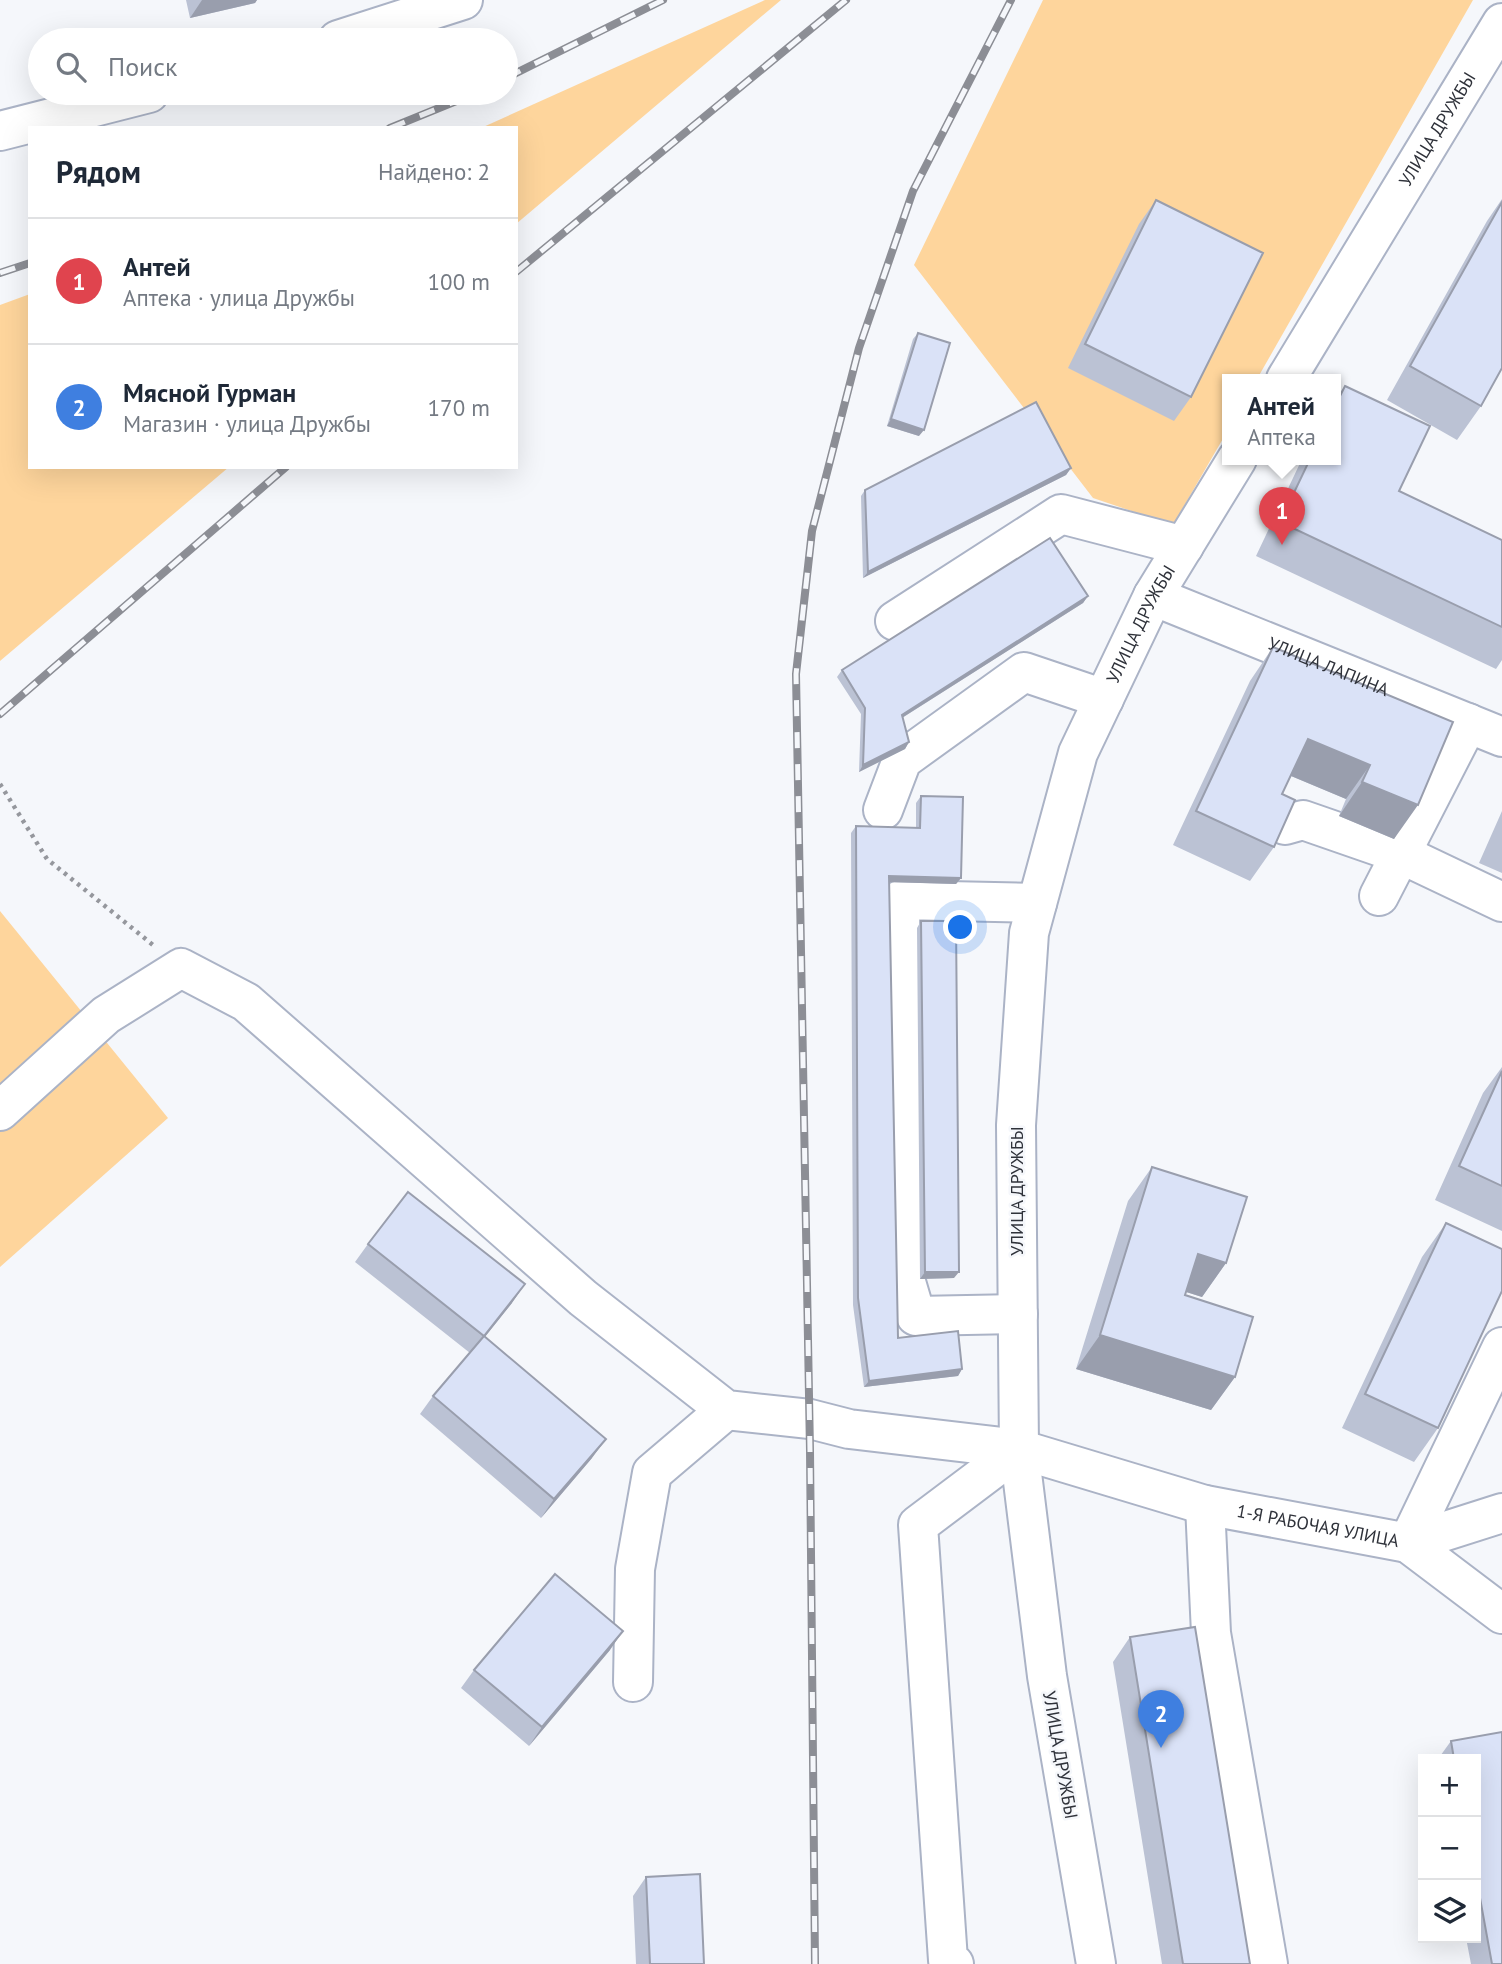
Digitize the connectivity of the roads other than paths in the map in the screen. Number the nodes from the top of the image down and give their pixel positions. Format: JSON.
{"nodes":[{"id":1,"x":463,"y":0,"type":"edge"},
{"id":2,"x":1502,"y":23,"type":"edge"},
{"id":3,"x":376,"y":28,"type":"edge"},
{"id":4,"x":102,"y":105,"type":"edge"},
{"id":5,"x":0,"y":131,"type":"edge"},
{"id":6,"x":1289,"y":374,"type":"edge"},
{"id":7,"x":1233,"y":465,"type":"edge"},
{"id":8,"x":1184,"y":546,"type":"junction"},
{"id":9,"x":1153,"y":596,"type":"junction"},
{"id":10,"x":895,"y":621,"type":"dead end"},
{"id":11,"x":1104,"y":699,"type":"junction"},
{"id":12,"x":1485,"y":730,"type":"edge"},
{"id":13,"x":883,"y":810,"type":"dead end"},
{"id":14,"x":1285,"y":825,"type":"edge"},
{"id":15,"x":1401,"y":854,"type":"junction"},
{"id":16,"x":1379,"y":895,"type":"dead end"},
{"id":17,"x":1502,"y":902,"type":"edge"},
{"id":18,"x":1037,"y":903,"type":"junction"},
{"id":19,"x":0,"y":1111,"type":"edge"},
{"id":20,"x":1018,"y":1314,"type":"junction"},
{"id":21,"x":1502,"y":1347,"type":"edge"},
{"id":22,"x":726,"y":1410,"type":"junction"},
{"id":23,"x":1019,"y":1449,"type":"junction"},
{"id":24,"x":1205,"y":1505,"type":"junction"},
{"id":25,"x":1502,"y":1513,"type":"edge"},
{"id":26,"x":1408,"y":1543,"type":"junction"},
{"id":27,"x":1502,"y":1614,"type":"edge"},
{"id":28,"x":633,"y":1682,"type":"dead end"},
{"id":29,"x":954,"y":1964,"type":"edge"},
{"id":30,"x":1096,"y":1964,"type":"edge"},
{"id":31,"x":1268,"y":1964,"type":"edge"}],
"edges":[{"from":1,"to":3,"type":"street"},
{"from":2,"to":6,"type":"street","name":"УЛИЦА ДРУЖБЫ"},
{"from":4,"to":5,"type":"street"},
{"from":7,"to":8,"type":"street","name":"УЛИЦА ДРУЖБЫ"},
{"from":8,"to":9,"type":"street","name":"УЛИЦА ДРУЖБЫ"},
{"from":8,"to":10,"type":"street"},
{"from":9,"to":11,"type":"street","name":"УЛИЦА ДРУЖБЫ"},
{"from":9,"to":12,"type":"street","name":"УЛИЦА ЛАПИНА"},
{"from":11,"to":13,"type":"street"},
{"from":11,"to":18,"type":"street","name":"УЛИЦА ДРУЖБЫ"},
{"from":12,"to":15,"type":"street"},
{"from":14,"to":15,"type":"street"},
{"from":15,"to":16,"type":"street"},
{"from":15,"to":17,"type":"street"},
{"from":18,"to":20,"type":"street","name":"УЛИЦА ДРУЖБЫ"},
{"from":18,"to":20,"type":"street"},
{"from":19,"to":22,"type":"street"},
{"from":20,"to":23,"type":"street","name":"УЛИЦА ДРУЖБЫ"},
{"from":21,"to":26,"type":"street","name":"1-Я РАБОЧАЯ УЛИЦА"},
{"from":22,"to":23,"type":"street","name":"1-Я РАБОЧАЯ УЛИЦА"},
{"from":22,"to":28,"type":"street"},
{"from":23,"to":24,"type":"street","name":"1-Я РАБОЧАЯ УЛИЦА"},
{"from":23,"to":29,"type":"street"},
{"from":23,"to":30,"type":"street","name":"УЛИЦА ДРУЖБЫ"},
{"from":24,"to":26,"type":"street","name":"1-Я РАБОЧАЯ УЛИЦА"},
{"from":24,"to":31,"type":"street"},
{"from":25,"to":26,"type":"street"},
{"from":26,"to":27,"type":"street"}]}
